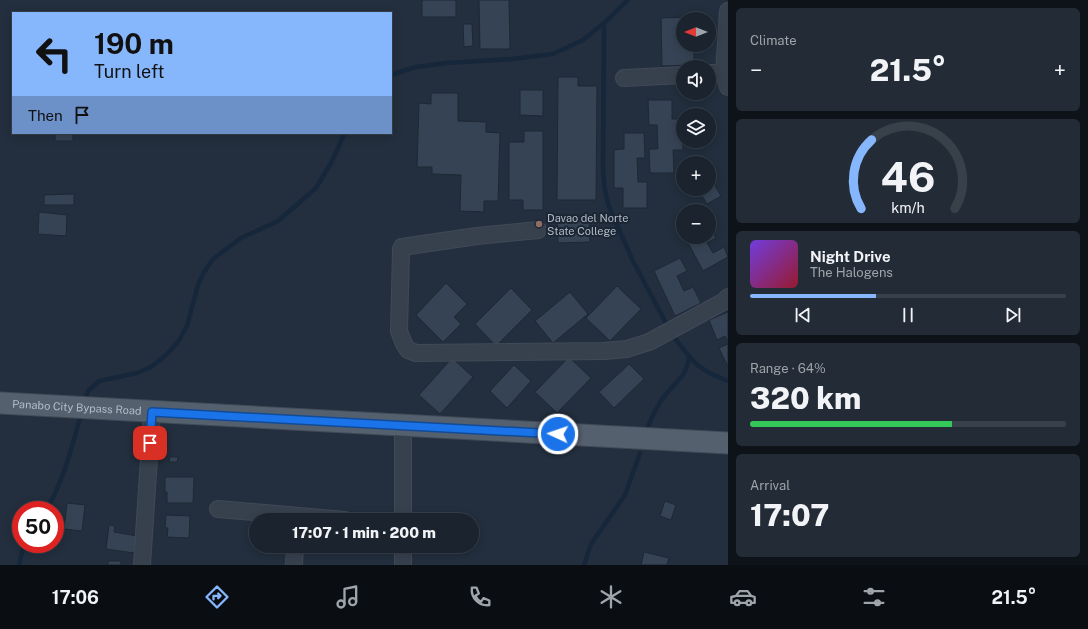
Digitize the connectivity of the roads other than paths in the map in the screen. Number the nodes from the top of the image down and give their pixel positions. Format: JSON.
{"nodes":[{"id":1,"x":728,"y":11,"type":"edge"},
{"id":2,"x":676,"y":75,"type":"edge"},
{"id":3,"x":624,"y":78,"type":"dead end"},
{"id":4,"x":720,"y":78,"type":"edge"},
{"id":5,"x":538,"y":230,"type":"dead end"},
{"id":6,"x":728,"y":297,"type":"edge"},
{"id":7,"x":0,"y":403,"type":"edge"},
{"id":8,"x":152,"y":412,"type":"junction"},
{"id":9,"x":403,"y":426,"type":"junction"},
{"id":10,"x":728,"y":443,"type":"edge"},
{"id":11,"x":218,"y":509,"type":"dead end"},
{"id":12,"x":252,"y":513,"type":"edge"},
{"id":13,"x":403,"y":513,"type":"edge"},
{"id":14,"x":295,"y":553,"type":"edge"},
{"id":15,"x":403,"y":553,"type":"edge"},
{"id":16,"x":142,"y":565,"type":"edge"},
{"id":17,"x":294,"y":565,"type":"edge"},
{"id":18,"x":403,"y":565,"type":"edge"}],
"edges":[{"from":1,"to":4,"type":"street"},
{"from":2,"to":3,"type":"street"},
{"from":5,"to":6,"type":"street"},
{"from":7,"to":8,"type":"main road","name":"Panabo City Bypass Road"},
{"from":8,"to":9,"type":"main road","name":"Panabo City Bypass Road"},
{"from":8,"to":16,"type":"street"},
{"from":9,"to":10,"type":"main road","name":"Panabo City Bypass Road"},
{"from":9,"to":13,"type":"street"},
{"from":11,"to":12,"type":"street"},
{"from":14,"to":17,"type":"street"},
{"from":15,"to":18,"type":"street"}]}
